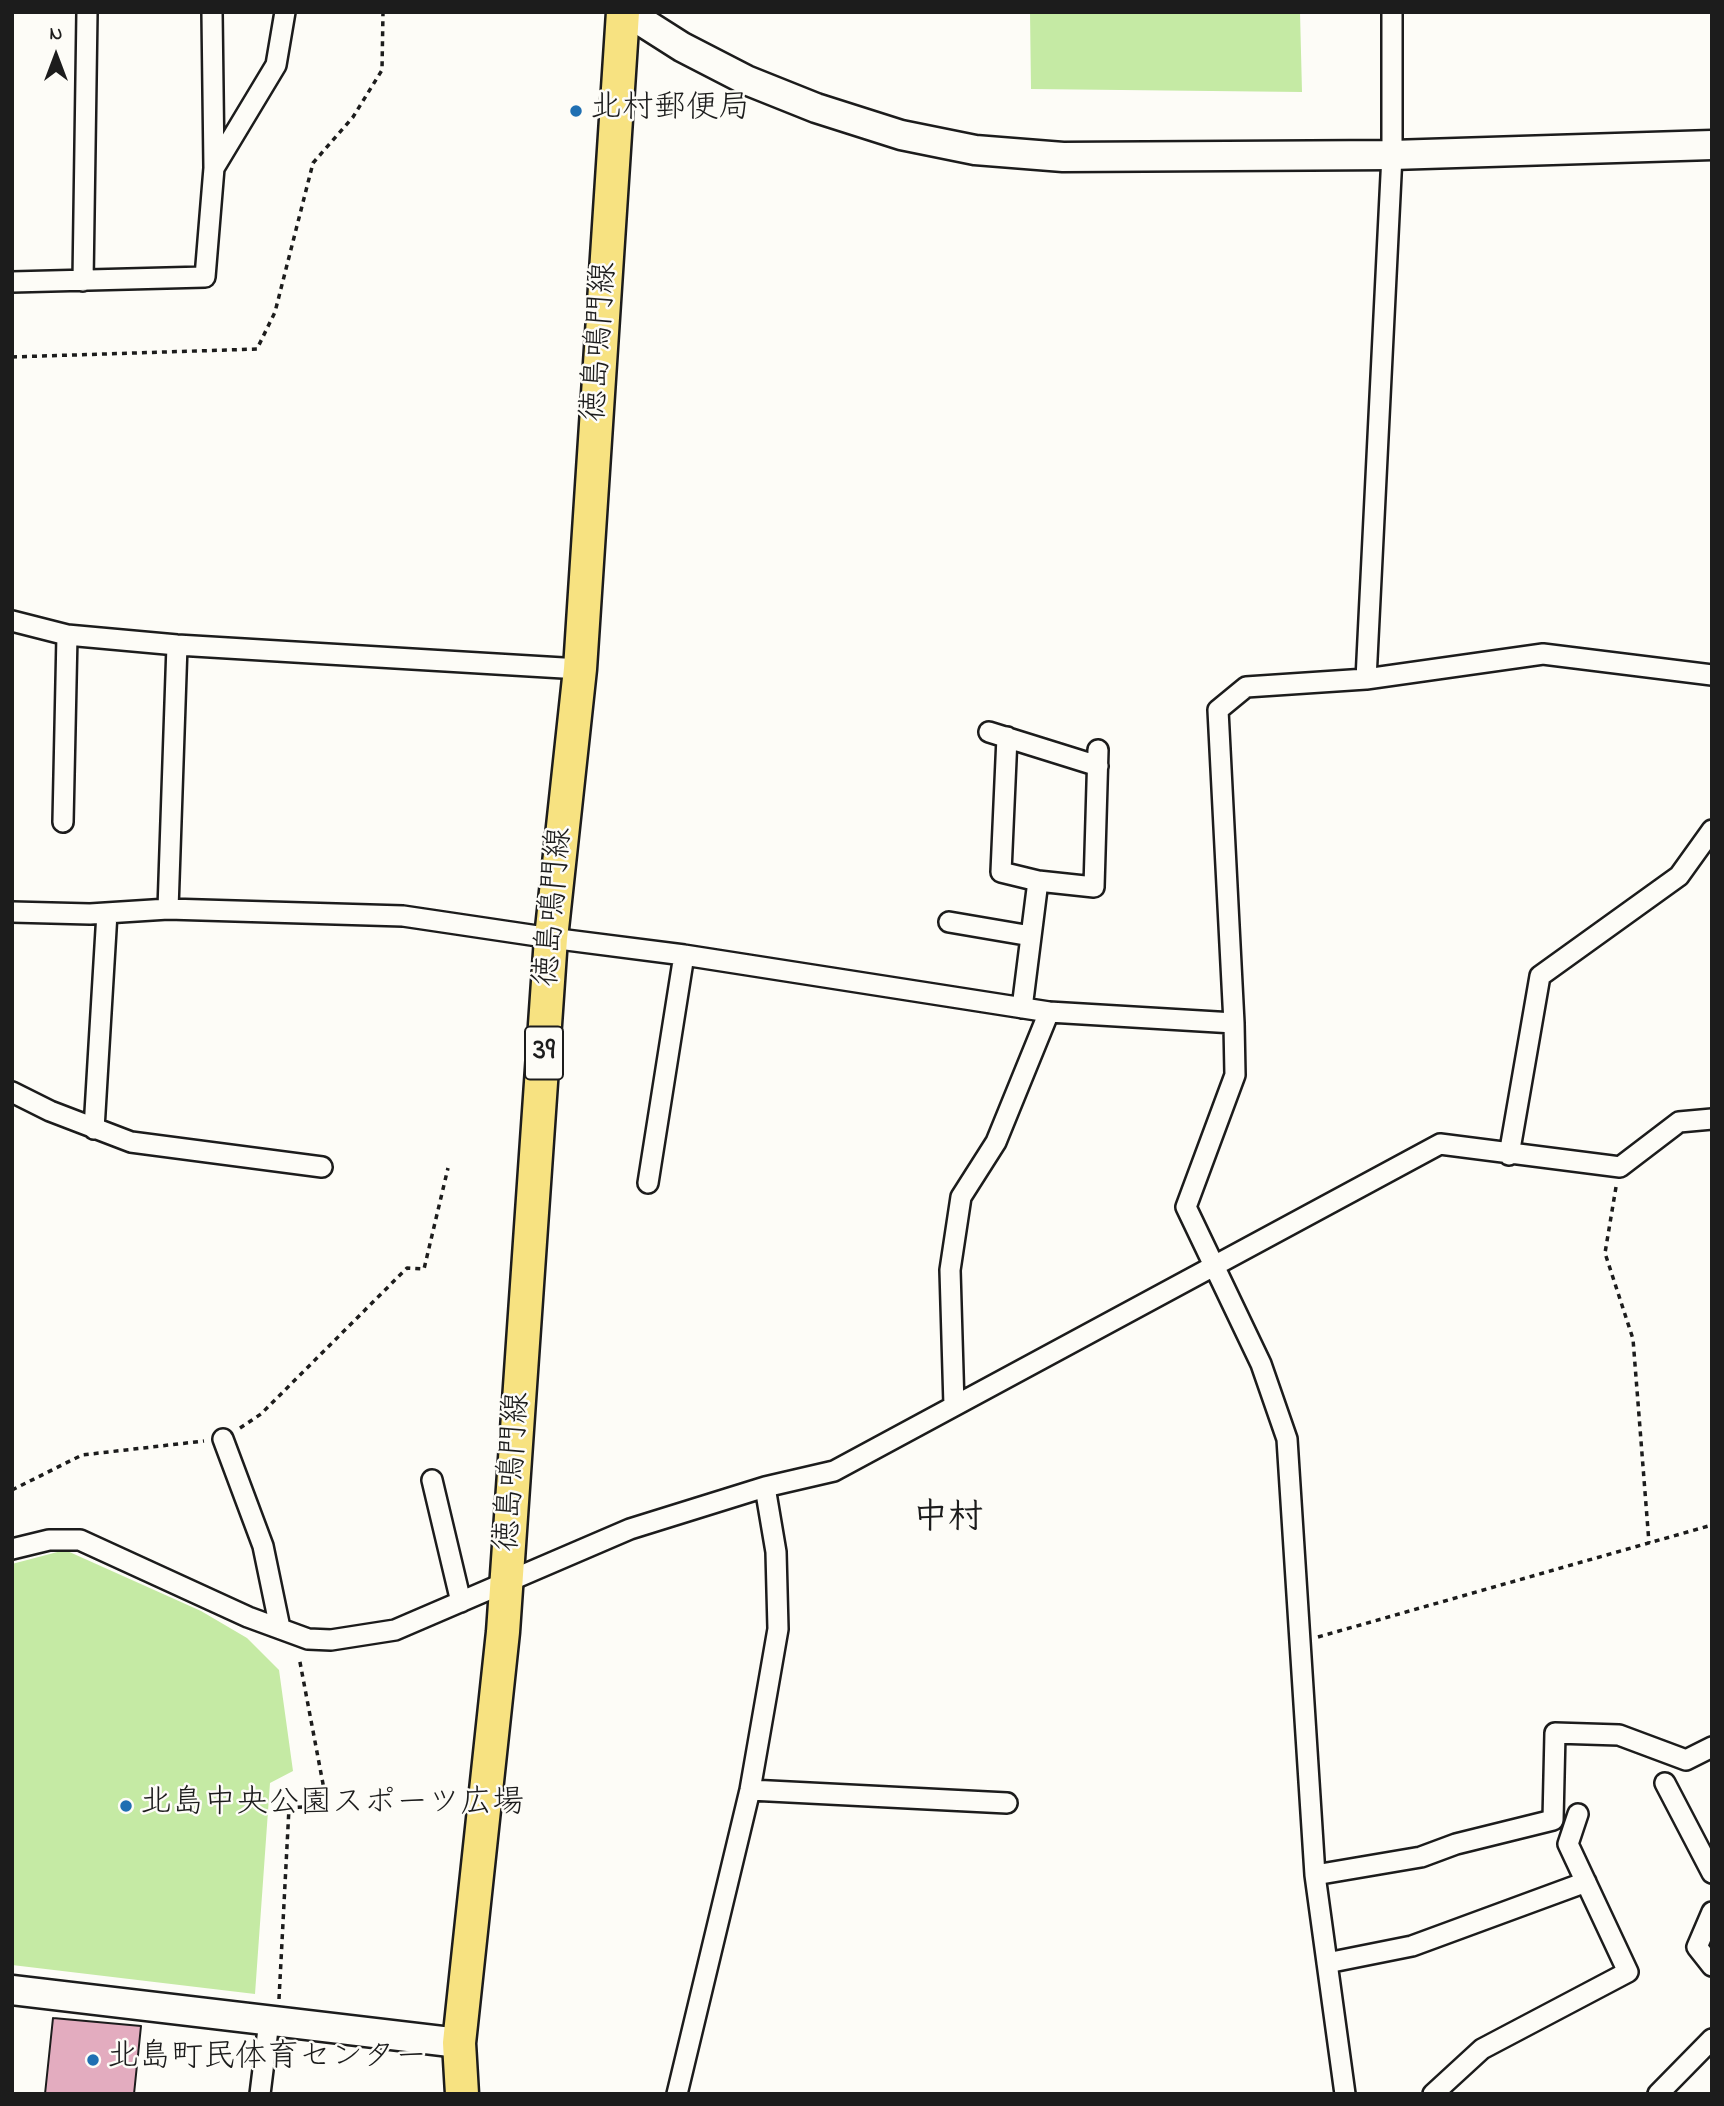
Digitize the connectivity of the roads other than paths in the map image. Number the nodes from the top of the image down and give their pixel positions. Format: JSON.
{"nodes":[{"id":1,"x":87,"y":12,"type":"edge"},
{"id":2,"x":212,"y":12,"type":"edge"},
{"id":3,"x":285,"y":12,"type":"edge"},
{"id":4,"x":625,"y":12,"type":"edge"},
{"id":5,"x":1392,"y":12,"type":"edge"},
{"id":6,"x":1712,"y":145,"type":"edge"},
{"id":7,"x":1392,"y":155,"type":"junction"},
{"id":8,"x":214,"y":168,"type":"junction"},
{"id":9,"x":83,"y":281,"type":"junction"},
{"id":10,"x":12,"y":282,"type":"edge"},
{"id":11,"x":12,"y":621,"type":"edge"},
{"id":12,"x":67,"y":635,"type":"junction"},
{"id":13,"x":177,"y":645,"type":"junction"},
{"id":14,"x":580,"y":669,"type":"junction"},
{"id":15,"x":1712,"y":675,"type":"edge"},
{"id":16,"x":1366,"y":679,"type":"junction"},
{"id":17,"x":63,"y":822,"type":"dead end"},
{"id":18,"x":1712,"y":830,"type":"edge"},
{"id":19,"x":1038,"y":881,"type":"junction"},
{"id":20,"x":168,"y":909,"type":"junction"},
{"id":21,"x":12,"y":912,"type":"edge"},
{"id":22,"x":107,"y":913,"type":"junction"},
{"id":23,"x":949,"y":922,"type":"dead end"},
{"id":24,"x":1031,"y":936,"type":"junction"},
{"id":25,"x":551,"y":938,"type":"junction"},
{"id":26,"x":684,"y":955,"type":"junction"},
{"id":27,"x":1022,"y":1008,"type":"junction"},
{"id":28,"x":1049,"y":1012,"type":"junction"},
{"id":29,"x":1234,"y":1023,"type":"junction"},
{"id":30,"x":12,"y":1092,"type":"edge"},
{"id":31,"x":1712,"y":1119,"type":"edge"},
{"id":32,"x":94,"y":1129,"type":"junction"},
{"id":33,"x":1509,"y":1155,"type":"junction"},
{"id":34,"x":322,"y":1167,"type":"dead end"},
{"id":35,"x":648,"y":1183,"type":"dead end"},
{"id":36,"x":1214,"y":1266,"type":"junction"},
{"id":37,"x":954,"y":1406,"type":"junction"},
{"id":38,"x":223,"y":1439,"type":"road end"},
{"id":39,"x":432,"y":1480,"type":"dead end"},
{"id":40,"x":765,"y":1487,"type":"junction"},
{"id":41,"x":12,"y":1549,"type":"edge"},
{"id":42,"x":508,"y":1582,"type":"junction"},
{"id":43,"x":461,"y":1602,"type":"junction"},
{"id":44,"x":287,"y":1631,"type":"junction"},
{"id":45,"x":1712,"y":1747,"type":"edge"},
{"id":46,"x":1665,"y":1783,"type":"dead end"},
{"id":47,"x":750,"y":1790,"type":"junction"},
{"id":48,"x":1007,"y":1803,"type":"dead end"},
{"id":49,"x":1578,"y":1814,"type":"dead end"},
{"id":50,"x":1712,"y":1873,"type":"edge"},
{"id":51,"x":1315,"y":1875,"type":"junction"},
{"id":52,"x":1586,"y":1882,"type":"junction"},
{"id":53,"x":1712,"y":1912,"type":"edge"},
{"id":54,"x":1327,"y":1962,"type":"junction"},
{"id":55,"x":1712,"y":1966,"type":"edge"},
{"id":56,"x":12,"y":1990,"type":"edge"},
{"id":57,"x":273,"y":2021,"type":"junction"},
{"id":58,"x":1712,"y":2039,"type":"edge"},
{"id":59,"x":459,"y":2043,"type":"junction"},
{"id":60,"x":260,"y":2094,"type":"edge"},
{"id":61,"x":462,"y":2094,"type":"edge"},
{"id":62,"x":677,"y":2094,"type":"edge"},
{"id":63,"x":1345,"y":2094,"type":"edge"},
{"id":64,"x":1433,"y":2094,"type":"edge"},
{"id":65,"x":1658,"y":2094,"type":"edge"}],
"edges":[{"from":1,"to":9,"type":"street"},
{"from":2,"to":8,"type":"street"},
{"from":3,"to":8,"type":"street"},
{"from":4,"to":7,"type":"street"},
{"from":4,"to":14,"type":"main road","name":"徳島鳴門線","number":"39"},
{"from":5,"to":7,"type":"street"},
{"from":6,"to":7,"type":"street"},
{"from":7,"to":16,"type":"street"},
{"from":8,"to":9,"type":"street"},
{"from":9,"to":10,"type":"street"},
{"from":11,"to":12,"type":"street"},
{"from":12,"to":13,"type":"street"},
{"from":12,"to":17,"type":"street"},
{"from":13,"to":14,"type":"street"},
{"from":13,"to":20,"type":"street"},
{"from":14,"to":25,"type":"main road","name":"徳島鳴門線","number":"39"},
{"from":15,"to":16,"type":"street"},
{"from":16,"to":29,"type":"street"},
{"from":18,"to":33,"type":"street"},
{"from":19,"to":19,"type":"street"},
{"from":19,"to":24,"type":"street"},
{"from":20,"to":22,"type":"street"},
{"from":20,"to":25,"type":"street"},
{"from":21,"to":22,"type":"street"},
{"from":22,"to":32,"type":"street"},
{"from":23,"to":24,"type":"street"},
{"from":24,"to":27,"type":"street"},
{"from":25,"to":26,"type":"street"},
{"from":25,"to":42,"type":"main road","name":"徳島鳴門線","number":"39"},
{"from":26,"to":27,"type":"street"},
{"from":26,"to":35,"type":"street"},
{"from":27,"to":28,"type":"street"},
{"from":28,"to":29,"type":"street"},
{"from":28,"to":37,"type":"street"},
{"from":29,"to":36,"type":"street"},
{"from":30,"to":32,"type":"street"},
{"from":31,"to":33,"type":"street"},
{"from":32,"to":34,"type":"street"},
{"from":33,"to":36,"type":"street"},
{"from":36,"to":37,"type":"street"},
{"from":36,"to":51,"type":"street"},
{"from":37,"to":40,"type":"street"},
{"from":38,"to":44,"type":"street"},
{"from":39,"to":43,"type":"street"},
{"from":40,"to":42,"type":"street"},
{"from":40,"to":47,"type":"street"},
{"from":41,"to":44,"type":"street"},
{"from":42,"to":43,"type":"street"},
{"from":42,"to":59,"type":"main road","name":"徳島鳴門線","number":"39"},
{"from":43,"to":44,"type":"street"},
{"from":45,"to":51,"type":"street"},
{"from":46,"to":50,"type":"street"},
{"from":47,"to":48,"type":"street"},
{"from":47,"to":62,"type":"street"},
{"from":49,"to":52,"type":"street"},
{"from":51,"to":54,"type":"street"},
{"from":52,"to":54,"type":"street"},
{"from":52,"to":64,"type":"street"},
{"from":53,"to":55,"type":"street"},
{"from":54,"to":63,"type":"street"},
{"from":56,"to":57,"type":"street"},
{"from":57,"to":59,"type":"street"},
{"from":57,"to":60,"type":"street"},
{"from":58,"to":65,"type":"street"},
{"from":59,"to":61,"type":"main road","name":"徳島鳴門線","number":"39"}]}
